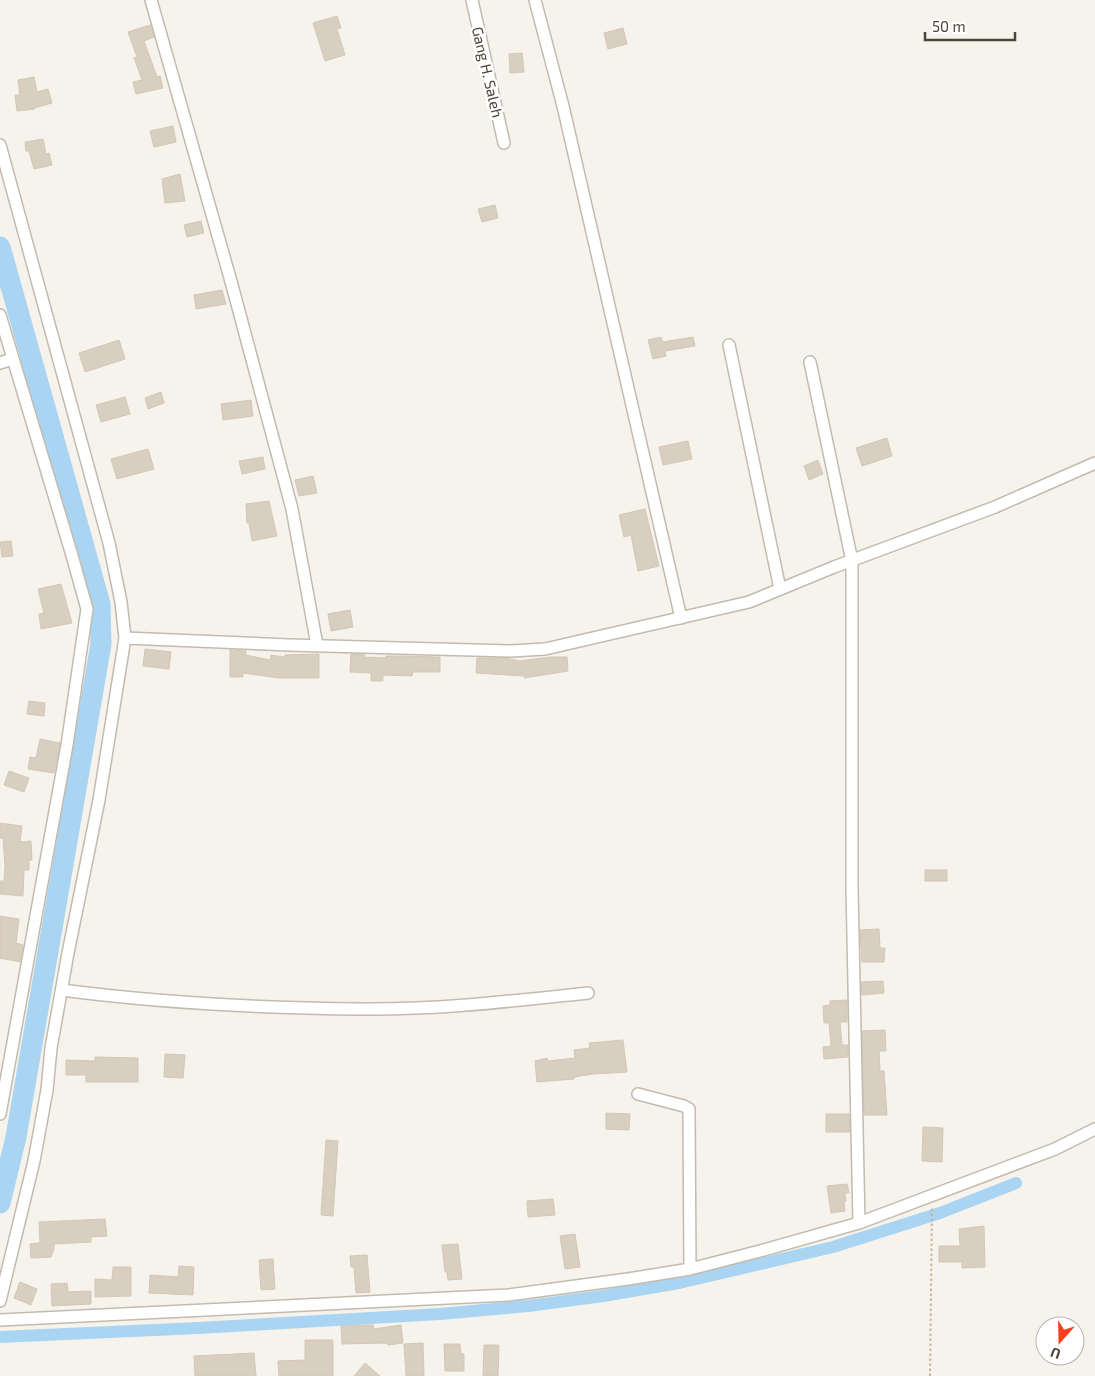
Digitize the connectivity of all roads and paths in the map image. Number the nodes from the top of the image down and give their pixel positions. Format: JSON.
{"nodes":[{"id":1,"x":151,"y":0,"type":"edge"},
{"id":2,"x":472,"y":0,"type":"edge"},
{"id":3,"x":536,"y":0,"type":"edge"},
{"id":4,"x":504,"y":143,"type":"dead end"},
{"id":5,"x":0,"y":145,"type":"edge"},
{"id":6,"x":0,"y":315,"type":"edge"},
{"id":7,"x":728,"y":345,"type":"dead end"},
{"id":8,"x":12,"y":359,"type":"junction"},
{"id":9,"x":810,"y":362,"type":"dead end"},
{"id":10,"x":0,"y":363,"type":"edge"},
{"id":11,"x":1095,"y":463,"type":"edge"},
{"id":12,"x":852,"y":561,"type":"junction"},
{"id":13,"x":780,"y":589,"type":"junction"},
{"id":14,"x":681,"y":618,"type":"junction"},
{"id":15,"x":125,"y":638,"type":"junction"},
{"id":16,"x":317,"y":645,"type":"junction"},
{"id":17,"x":62,"y":990,"type":"junction"},
{"id":18,"x":588,"y":993,"type":"dead end"},
{"id":19,"x":638,"y":1094,"type":"dead end"},
{"id":20,"x":0,"y":1114,"type":"edge"},
{"id":21,"x":1095,"y":1129,"type":"edge"},
{"id":22,"x":932,"y":1206,"type":"dead end"},
{"id":23,"x":859,"y":1223,"type":"junction"},
{"id":24,"x":690,"y":1269,"type":"junction"},
{"id":25,"x":0,"y":1301,"type":"edge"},
{"id":26,"x":0,"y":1320,"type":"edge"},
{"id":27,"x":930,"y":1376,"type":"edge"}],
"edges":[{"from":1,"to":16,"type":"street"},
{"from":2,"to":4,"type":"street","name":"Gang H. Saleh"},
{"from":3,"to":14,"type":"street"},
{"from":5,"to":15,"type":"street"},
{"from":6,"to":8,"type":"street"},
{"from":7,"to":13,"type":"street"},
{"from":8,"to":10,"type":"street"},
{"from":8,"to":20,"type":"street"},
{"from":9,"to":12,"type":"street"},
{"from":11,"to":12,"type":"street"},
{"from":12,"to":13,"type":"street"},
{"from":12,"to":23,"type":"street"},
{"from":13,"to":14,"type":"street"},
{"from":14,"to":16,"type":"street"},
{"from":15,"to":16,"type":"street"},
{"from":15,"to":17,"type":"street"},
{"from":17,"to":18,"type":"street"},
{"from":17,"to":25,"type":"street"},
{"from":19,"to":24,"type":"street"},
{"from":21,"to":23,"type":"street"},
{"from":22,"to":27,"type":"path"},
{"from":23,"to":24,"type":"street"},
{"from":24,"to":26,"type":"street"}]}
